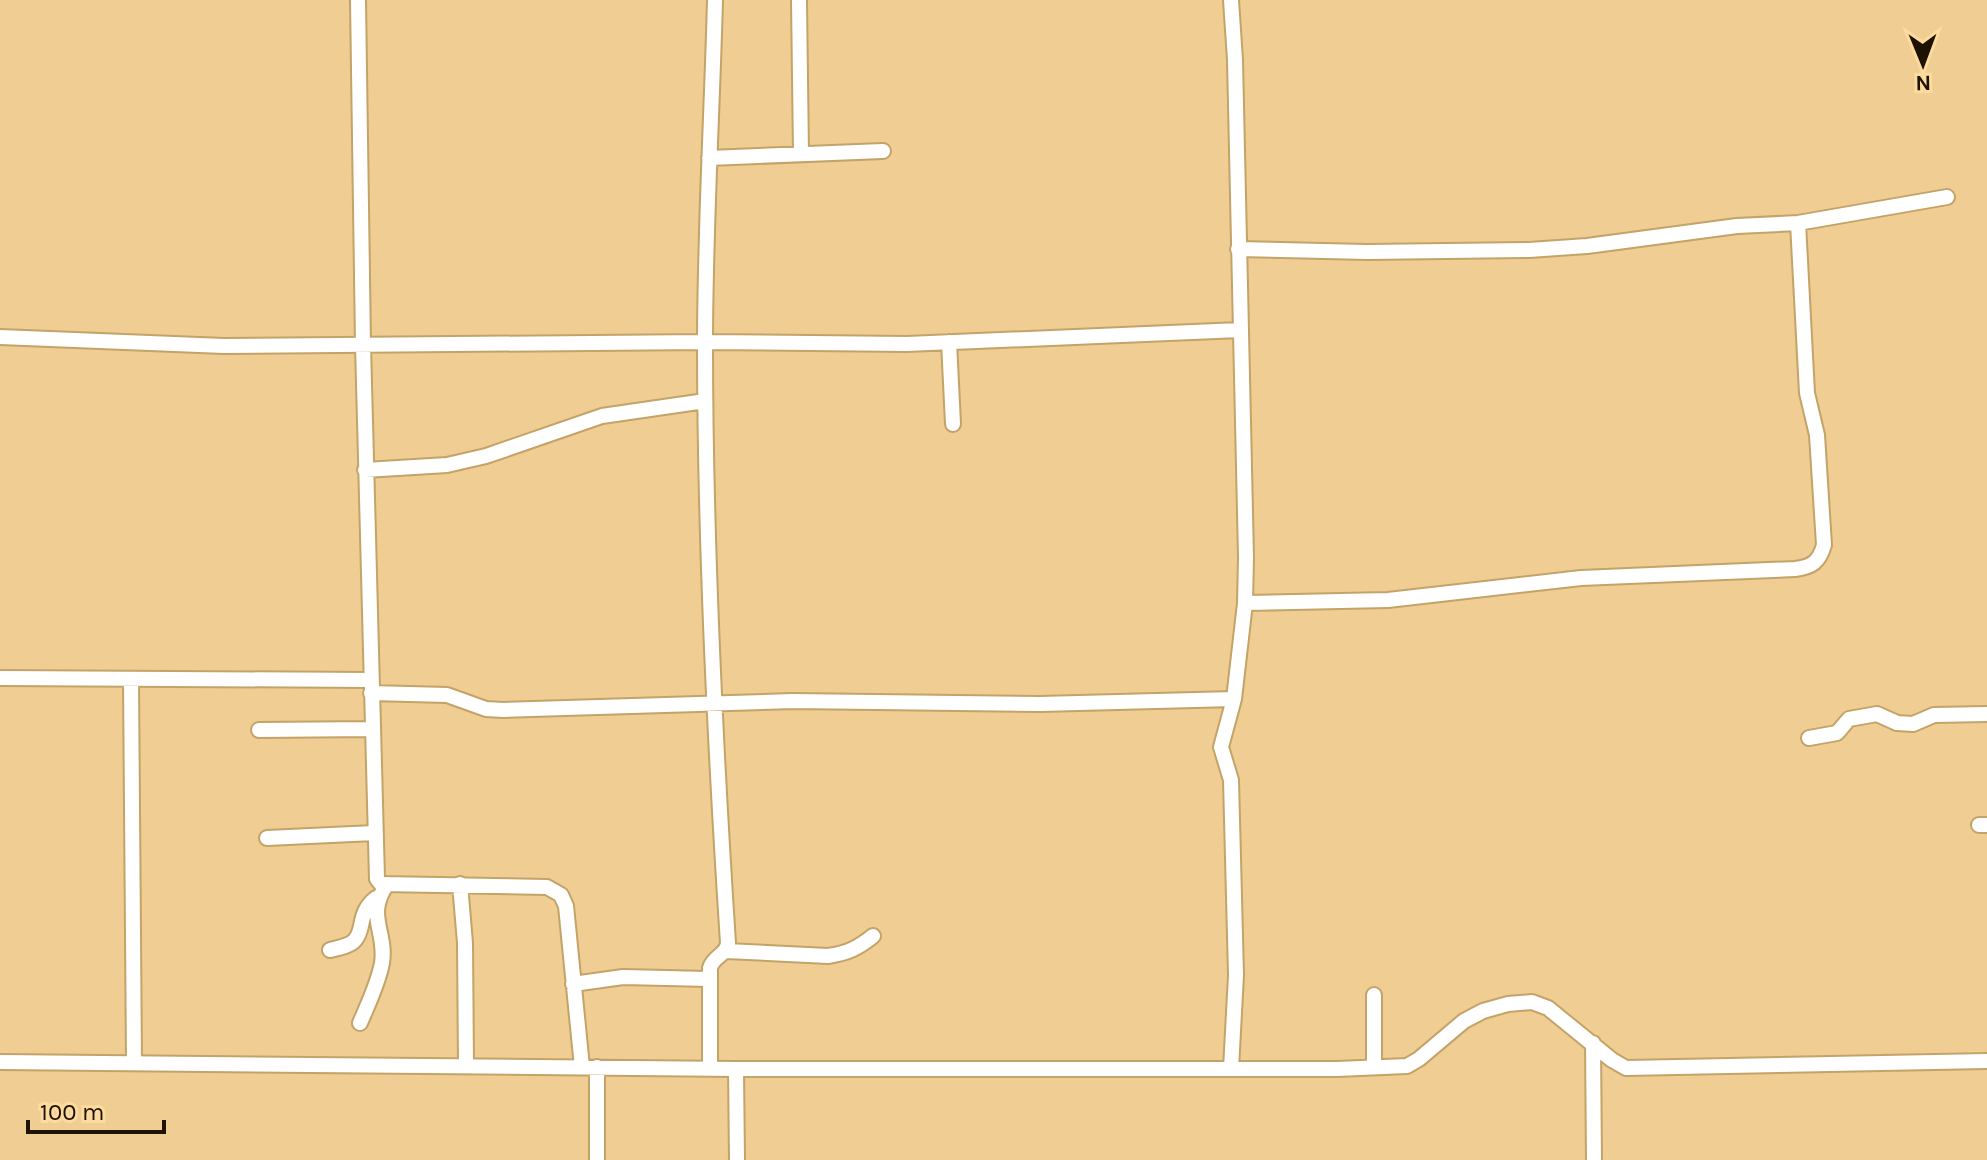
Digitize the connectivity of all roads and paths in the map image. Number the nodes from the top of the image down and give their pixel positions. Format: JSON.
{"nodes":[{"id":1,"x":358,"y":0,"type":"edge"},
{"id":2,"x":715,"y":0,"type":"edge"},
{"id":3,"x":799,"y":0,"type":"edge"},
{"id":4,"x":1231,"y":0,"type":"edge"},
{"id":5,"x":883,"y":151,"type":"dead end"},
{"id":6,"x":801,"y":154,"type":"junction"},
{"id":7,"x":709,"y":158,"type":"junction"},
{"id":8,"x":1947,"y":197,"type":"dead end"},
{"id":9,"x":1798,"y":223,"type":"junction"},
{"id":10,"x":1238,"y":249,"type":"junction"},
{"id":11,"x":1240,"y":330,"type":"junction"},
{"id":12,"x":0,"y":337,"type":"edge"},
{"id":13,"x":705,"y":342,"type":"junction"},
{"id":14,"x":949,"y":342,"type":"junction"},
{"id":15,"x":363,"y":345,"type":"junction"},
{"id":16,"x":705,"y":401,"type":"junction"},
{"id":17,"x":953,"y":424,"type":"dead end"},
{"id":18,"x":365,"y":470,"type":"junction"},
{"id":19,"x":1245,"y":603,"type":"junction"},
{"id":20,"x":0,"y":678,"type":"edge"},
{"id":21,"x":131,"y":679,"type":"junction"},
{"id":22,"x":371,"y":686,"type":"junction"},
{"id":23,"x":1234,"y":699,"type":"junction"},
{"id":24,"x":713,"y":703,"type":"junction"},
{"id":25,"x":1987,"y":714,"type":"edge"},
{"id":26,"x":371,"y":729,"type":"junction"},
{"id":27,"x":259,"y":730,"type":"dead end"},
{"id":28,"x":1809,"y":738,"type":"dead end"},
{"id":29,"x":374,"y":833,"type":"junction"},
{"id":30,"x":267,"y":838,"type":"dead end"},
{"id":31,"x":460,"y":884,"type":"junction"},
{"id":32,"x":383,"y":890,"type":"junction"},
{"id":33,"x":873,"y":936,"type":"dead end"},
{"id":34,"x":330,"y":950,"type":"dead end"},
{"id":35,"x":726,"y":951,"type":"junction"},
{"id":36,"x":709,"y":979,"type":"junction"},
{"id":37,"x":573,"y":984,"type":"junction"},
{"id":38,"x":1374,"y":995,"type":"dead end"},
{"id":39,"x":360,"y":1023,"type":"dead end"},
{"id":40,"x":1593,"y":1043,"type":"junction"},
{"id":41,"x":1987,"y":1061,"type":"edge"},
{"id":42,"x":0,"y":1062,"type":"edge"},
{"id":43,"x":134,"y":1063,"type":"junction"},
{"id":44,"x":466,"y":1066,"type":"junction"},
{"id":45,"x":1374,"y":1066,"type":"junction"},
{"id":46,"x":590,"y":1067,"type":"junction"},
{"id":47,"x":710,"y":1068,"type":"junction"},
{"id":48,"x":736,"y":1069,"type":"junction"},
{"id":49,"x":1231,"y":1069,"type":"junction"},
{"id":50,"x":597,"y":1160,"type":"edge"},
{"id":51,"x":737,"y":1160,"type":"edge"},
{"id":52,"x":1594,"y":1160,"type":"edge"}],
"edges":[{"from":1,"to":15,"type":"street"},
{"from":2,"to":7,"type":"street"},
{"from":3,"to":6,"type":"street"},
{"from":4,"to":10,"type":"street"},
{"from":5,"to":6,"type":"street"},
{"from":6,"to":7,"type":"street"},
{"from":7,"to":13,"type":"street"},
{"from":8,"to":9,"type":"street"},
{"from":9,"to":10,"type":"street"},
{"from":9,"to":19,"type":"street"},
{"from":10,"to":11,"type":"street"},
{"from":11,"to":14,"type":"street"},
{"from":11,"to":19,"type":"street"},
{"from":12,"to":15,"type":"street"},
{"from":13,"to":14,"type":"street"},
{"from":13,"to":15,"type":"street"},
{"from":13,"to":16,"type":"street"},
{"from":14,"to":17,"type":"street"},
{"from":15,"to":18,"type":"street"},
{"from":16,"to":18,"type":"street"},
{"from":16,"to":24,"type":"street"},
{"from":18,"to":22,"type":"street"},
{"from":19,"to":23,"type":"street"},
{"from":20,"to":21,"type":"street"},
{"from":21,"to":22,"type":"street"},
{"from":21,"to":43,"type":"street"},
{"from":22,"to":24,"type":"street"},
{"from":22,"to":26,"type":"street"},
{"from":23,"to":24,"type":"street"},
{"from":23,"to":49,"type":"street"},
{"from":24,"to":35,"type":"street"},
{"from":25,"to":28,"type":"street"},
{"from":26,"to":27,"type":"street"},
{"from":26,"to":29,"type":"street"},
{"from":29,"to":30,"type":"street"},
{"from":29,"to":32,"type":"street"},
{"from":31,"to":32,"type":"street"},
{"from":31,"to":37,"type":"street"},
{"from":31,"to":44,"type":"street"},
{"from":32,"to":34,"type":"street"},
{"from":32,"to":39,"type":"street"},
{"from":33,"to":35,"type":"street"},
{"from":35,"to":36,"type":"street"},
{"from":36,"to":37,"type":"street"},
{"from":36,"to":47,"type":"street"},
{"from":37,"to":46,"type":"street"},
{"from":38,"to":45,"type":"street"},
{"from":40,"to":41,"type":"street"},
{"from":40,"to":45,"type":"street"},
{"from":40,"to":52,"type":"street"},
{"from":42,"to":43,"type":"street"},
{"from":43,"to":44,"type":"street"},
{"from":44,"to":46,"type":"street"},
{"from":45,"to":49,"type":"street"},
{"from":46,"to":47,"type":"street"},
{"from":46,"to":50,"type":"street"},
{"from":47,"to":48,"type":"street"},
{"from":48,"to":49,"type":"street"},
{"from":48,"to":51,"type":"street"}]}
